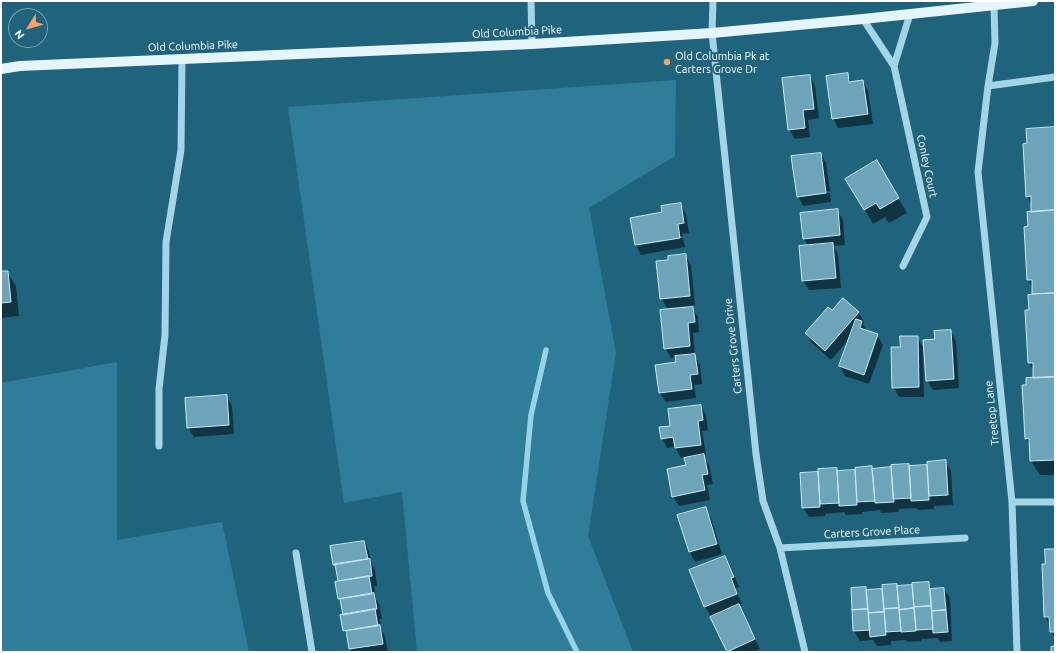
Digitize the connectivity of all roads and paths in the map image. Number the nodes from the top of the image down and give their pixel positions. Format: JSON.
{"nodes":[{"id":1,"x":531,"y":1,"type":"edge"},
{"id":2,"x":713,"y":1,"type":"edge"},
{"id":3,"x":1033,"y":1,"type":"edge"},
{"id":4,"x":994,"y":3,"type":"edge"},
{"id":5,"x":910,"y":14,"type":"junction"},
{"id":6,"x":863,"y":19,"type":"junction"},
{"id":7,"x":712,"y":33,"type":"junction"},
{"id":8,"x":532,"y":44,"type":"junction"},
{"id":9,"x":182,"y":59,"type":"junction"},
{"id":10,"x":894,"y":66,"type":"junction"},
{"id":11,"x":1,"y":69,"type":"edge"},
{"id":12,"x":1055,"y":77,"type":"edge"},
{"id":13,"x":988,"y":86,"type":"junction"},
{"id":14,"x":903,"y":266,"type":"dead end"},
{"id":15,"x":159,"y":446,"type":"dead end"},
{"id":16,"x":1012,"y":502,"type":"junction"},
{"id":17,"x":1055,"y":502,"type":"edge"},
{"id":18,"x":965,"y":538,"type":"dead end"},
{"id":19,"x":780,"y":548,"type":"junction"},
{"id":20,"x":296,"y":553,"type":"dead end"},
{"id":21,"x":312,"y":652,"type":"edge"},
{"id":22,"x":805,"y":652,"type":"edge"},
{"id":23,"x":1017,"y":652,"type":"edge"}],
"edges":[{"from":1,"to":8,"type":"street"},
{"from":2,"to":7,"type":"street","name":"Carters Grove Drive"},
{"from":3,"to":4,"type":"main road","name":"Old Columbia Pike"},
{"from":4,"to":5,"type":"main road","name":"Old Columbia Pike"},
{"from":4,"to":13,"type":"street","name":"Treetop Lane"},
{"from":5,"to":6,"type":"main road","name":"Old Columbia Pike"},
{"from":5,"to":10,"type":"street","name":"Conley Court"},
{"from":6,"to":7,"type":"main road","name":"Old Columbia Pike"},
{"from":6,"to":10,"type":"street","name":"Conley Court"},
{"from":7,"to":8,"type":"main road","name":"Old Columbia Pike"},
{"from":7,"to":19,"type":"street","name":"Carters Grove Drive"},
{"from":8,"to":9,"type":"main road","name":"Old Columbia Pike"},
{"from":9,"to":11,"type":"main road","name":"Old Columbia Pike"},
{"from":9,"to":15,"type":"street"},
{"from":10,"to":14,"type":"street","name":"Conley Court"},
{"from":12,"to":13,"type":"street"},
{"from":13,"to":16,"type":"street","name":"Treetop Lane"},
{"from":16,"to":17,"type":"street"},
{"from":16,"to":23,"type":"street","name":"Treetop Lane"},
{"from":18,"to":19,"type":"street","name":"Carters Grove Place"},
{"from":19,"to":22,"type":"street","name":"Carters Grove Drive"},
{"from":20,"to":21,"type":"street"}]}
